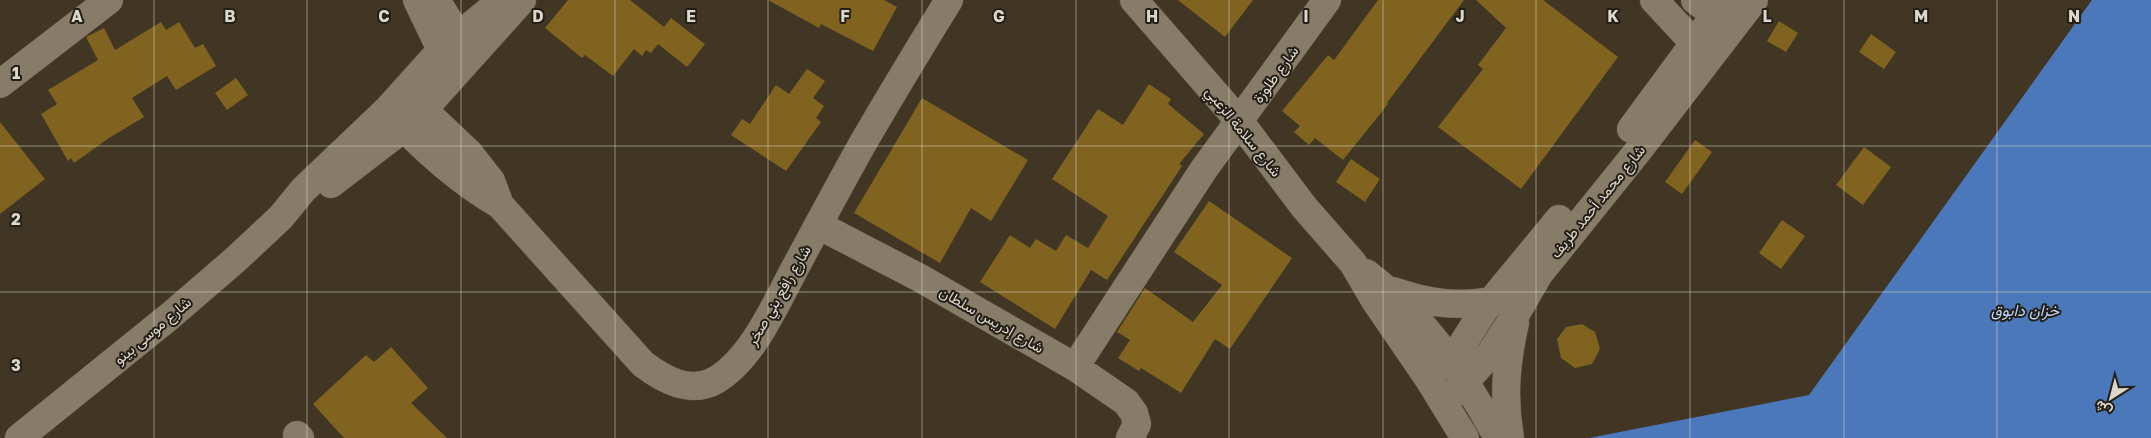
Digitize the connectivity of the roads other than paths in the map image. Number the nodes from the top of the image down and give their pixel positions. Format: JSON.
{"nodes":[{"id":1,"x":109,"y":0,"type":"edge"},
{"id":2,"x":417,"y":0,"type":"edge"},
{"id":3,"x":436,"y":0,"type":"edge"},
{"id":4,"x":502,"y":0,"type":"edge"},
{"id":5,"x":522,"y":0,"type":"edge"},
{"id":6,"x":949,"y":0,"type":"edge"},
{"id":7,"x":1134,"y":0,"type":"edge"},
{"id":8,"x":1327,"y":0,"type":"edge"},
{"id":9,"x":1654,"y":0,"type":"edge"},
{"id":10,"x":1754,"y":0,"type":"edge"},
{"id":11,"x":1717,"y":10,"type":"edge"},
{"id":12,"x":1701,"y":51,"type":"junction"},
{"id":13,"x":458,"y":53,"type":"junction"},
{"id":14,"x":0,"y":84,"type":"edge"},
{"id":15,"x":404,"y":110,"type":"junction"},
{"id":16,"x":1240,"y":122,"type":"junction"},
{"id":17,"x":818,"y":225,"type":"junction"},
{"id":18,"x":1353,"y":263,"type":"junction"},
{"id":19,"x":1388,"y":290,"type":"junction"},
{"id":20,"x":1492,"y":302,"type":"junction"},
{"id":21,"x":1517,"y":312,"type":"junction"},
{"id":22,"x":1450,"y":359,"type":"junction"},
{"id":23,"x":1074,"y":367,"type":"junction"},
{"id":24,"x":1428,"y":378,"type":"junction"},
{"id":25,"x":1466,"y":381,"type":"junction"},
{"id":26,"x":1444,"y":403,"type":"junction"},
{"id":27,"x":19,"y":438,"type":"edge"},
{"id":28,"x":1130,"y":438,"type":"edge"},
{"id":29,"x":1465,"y":438,"type":"edge"},
{"id":30,"x":1498,"y":438,"type":"edge"},
{"id":31,"x":1510,"y":438,"type":"edge"}],
"edges":[{"from":1,"to":14,"type":"street"},
{"from":2,"to":13,"type":"street"},
{"from":3,"to":13,"type":"street"},
{"from":4,"to":13,"type":"street"},
{"from":5,"to":13,"type":"street"},
{"from":6,"to":17,"type":"street","name":"شارع رافع بني صخر"},
{"from":7,"to":16,"type":"street","name":"شارع سلامة الزعبي"},
{"from":8,"to":16,"type":"street","name":"شارع طلوزة"},
{"from":9,"to":12,"type":"street"},
{"from":10,"to":11,"type":"street","name":"شارع محمد أحمد طريف"},
{"from":11,"to":12,"type":"street","name":"شارع محمد أحمد طريف"},
{"from":12,"to":20,"type":"street","name":"شارع محمد أحمد طريف"},
{"from":12,"to":21,"type":"street","name":"شارع محمد أحمد طريف"},
{"from":13,"to":15,"type":"street","name":"شارع موسى بينو"},
{"from":15,"to":17,"type":"street","name":"شارع رافع بني صخر"},
{"from":15,"to":27,"type":"street","name":"شارع موسى بينو"},
{"from":16,"to":18,"type":"street","name":"شارع سلامة الزعبي"},
{"from":16,"to":23,"type":"street","name":"شارع طلوزة"},
{"from":17,"to":23,"type":"street","name":"شارع إدريس سلطان"},
{"from":18,"to":19,"type":"street","name":"شارع سلامة الزعبي"},
{"from":18,"to":24,"type":"street","name":"شارع سلامة الزعبي"},
{"from":19,"to":20,"type":"street"},
{"from":19,"to":22,"type":"street","name":"شارع سلامة الزعبي"},
{"from":20,"to":22,"type":"street","name":"شارع محمد أحمد طريف"},
{"from":21,"to":25,"type":"street","name":"شارع محمد أحمد طريف"},
{"from":21,"to":31,"type":"street"},
{"from":22,"to":24,"type":"street","name":"شارع محمد أحمد طريف"},
{"from":22,"to":25,"type":"street","name":"شارع سلامة الزعبي"},
{"from":23,"to":28,"type":"street","name":"شارع إدريس سلطان"},
{"from":24,"to":26,"type":"street","name":"شارع سلامة الزعبي"},
{"from":25,"to":26,"type":"street","name":"شارع محمد أحمد طريف"},
{"from":25,"to":30,"type":"street","name":"شارع سلامة الزعبي"},
{"from":26,"to":29,"type":"street","name":"شارع سلامة الزعبي"}]}
